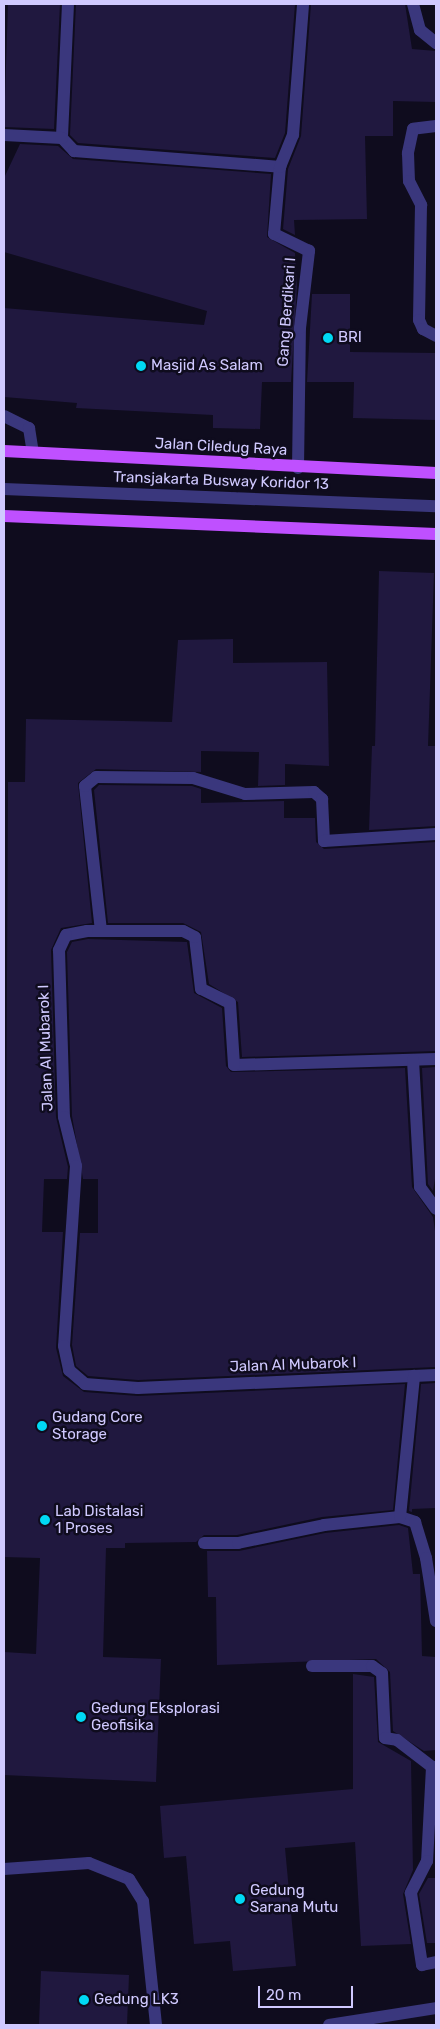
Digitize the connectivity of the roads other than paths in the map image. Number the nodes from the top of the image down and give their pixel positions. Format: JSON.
{"nodes":[{"id":1,"x":68,"y":4,"type":"edge"},
{"id":2,"x":303,"y":4,"type":"edge"},
{"id":3,"x":413,"y":4,"type":"edge"},
{"id":4,"x":436,"y":43,"type":"edge"},
{"id":5,"x":436,"y":126,"type":"edge"},
{"id":6,"x":4,"y":135,"type":"edge"},
{"id":7,"x":62,"y":138,"type":"junction"},
{"id":8,"x":280,"y":167,"type":"junction"},
{"id":9,"x":436,"y":336,"type":"edge"},
{"id":10,"x":4,"y":416,"type":"edge"},
{"id":11,"x":4,"y":451,"type":"edge"},
{"id":12,"x":33,"y":452,"type":"junction"},
{"id":13,"x":298,"y":468,"type":"junction"},
{"id":14,"x":436,"y":473,"type":"edge"},
{"id":15,"x":4,"y":489,"type":"edge"},
{"id":16,"x":436,"y":506,"type":"edge"},
{"id":17,"x":4,"y":516,"type":"edge"},
{"id":18,"x":436,"y":534,"type":"edge"},
{"id":19,"x":436,"y":834,"type":"edge"},
{"id":20,"x":100,"y":931,"type":"junction"},
{"id":21,"x":436,"y":1059,"type":"edge"},
{"id":22,"x":413,"y":1060,"type":"junction"},
{"id":23,"x":436,"y":1209,"type":"edge"},
{"id":24,"x":436,"y":1374,"type":"edge"},
{"id":25,"x":414,"y":1376,"type":"junction"},
{"id":26,"x":400,"y":1517,"type":"junction"},
{"id":27,"x":204,"y":1543,"type":"dead end"},
{"id":28,"x":436,"y":1621,"type":"edge"},
{"id":29,"x":312,"y":1666,"type":"dead end"},
{"id":30,"x":434,"y":1767,"type":"edge"},
{"id":31,"x":4,"y":1869,"type":"edge"},
{"id":32,"x":436,"y":1962,"type":"edge"},
{"id":33,"x":436,"y":2008,"type":"edge"},
{"id":34,"x":156,"y":2025,"type":"edge"},
{"id":35,"x":329,"y":2025,"type":"edge"}],
"edges":[{"from":1,"to":7,"type":"street"},
{"from":2,"to":8,"type":"street","name":"Gang Berdikari I"},
{"from":3,"to":4,"type":"street"},
{"from":5,"to":9,"type":"street"},
{"from":6,"to":7,"type":"street"},
{"from":7,"to":8,"type":"street"},
{"from":8,"to":13,"type":"street","name":"Gang Berdikari I"},
{"from":10,"to":12,"type":"street"},
{"from":11,"to":12,"type":"main road","name":"Jalan Ciledug Raya"},
{"from":12,"to":13,"type":"main road","name":"Jalan Ciledug Raya"},
{"from":13,"to":14,"type":"main road","name":"Jalan Ciledug Raya"},
{"from":15,"to":16,"type":"street","name":"Transjakarta Busway Koridor 13"},
{"from":17,"to":18,"type":"main road"},
{"from":19,"to":20,"type":"street"},
{"from":20,"to":22,"type":"street"},
{"from":20,"to":25,"type":"street","name":"Jalan Al Mubarok I"},
{"from":21,"to":22,"type":"street"},
{"from":22,"to":23,"type":"street"},
{"from":24,"to":25,"type":"street","name":"Jalan Al Mubarok I"},
{"from":25,"to":26,"type":"street"},
{"from":26,"to":27,"type":"street"},
{"from":26,"to":28,"type":"street"},
{"from":29,"to":30,"type":"street"},
{"from":30,"to":32,"type":"street"},
{"from":31,"to":34,"type":"street"},
{"from":33,"to":35,"type":"street"}]}
